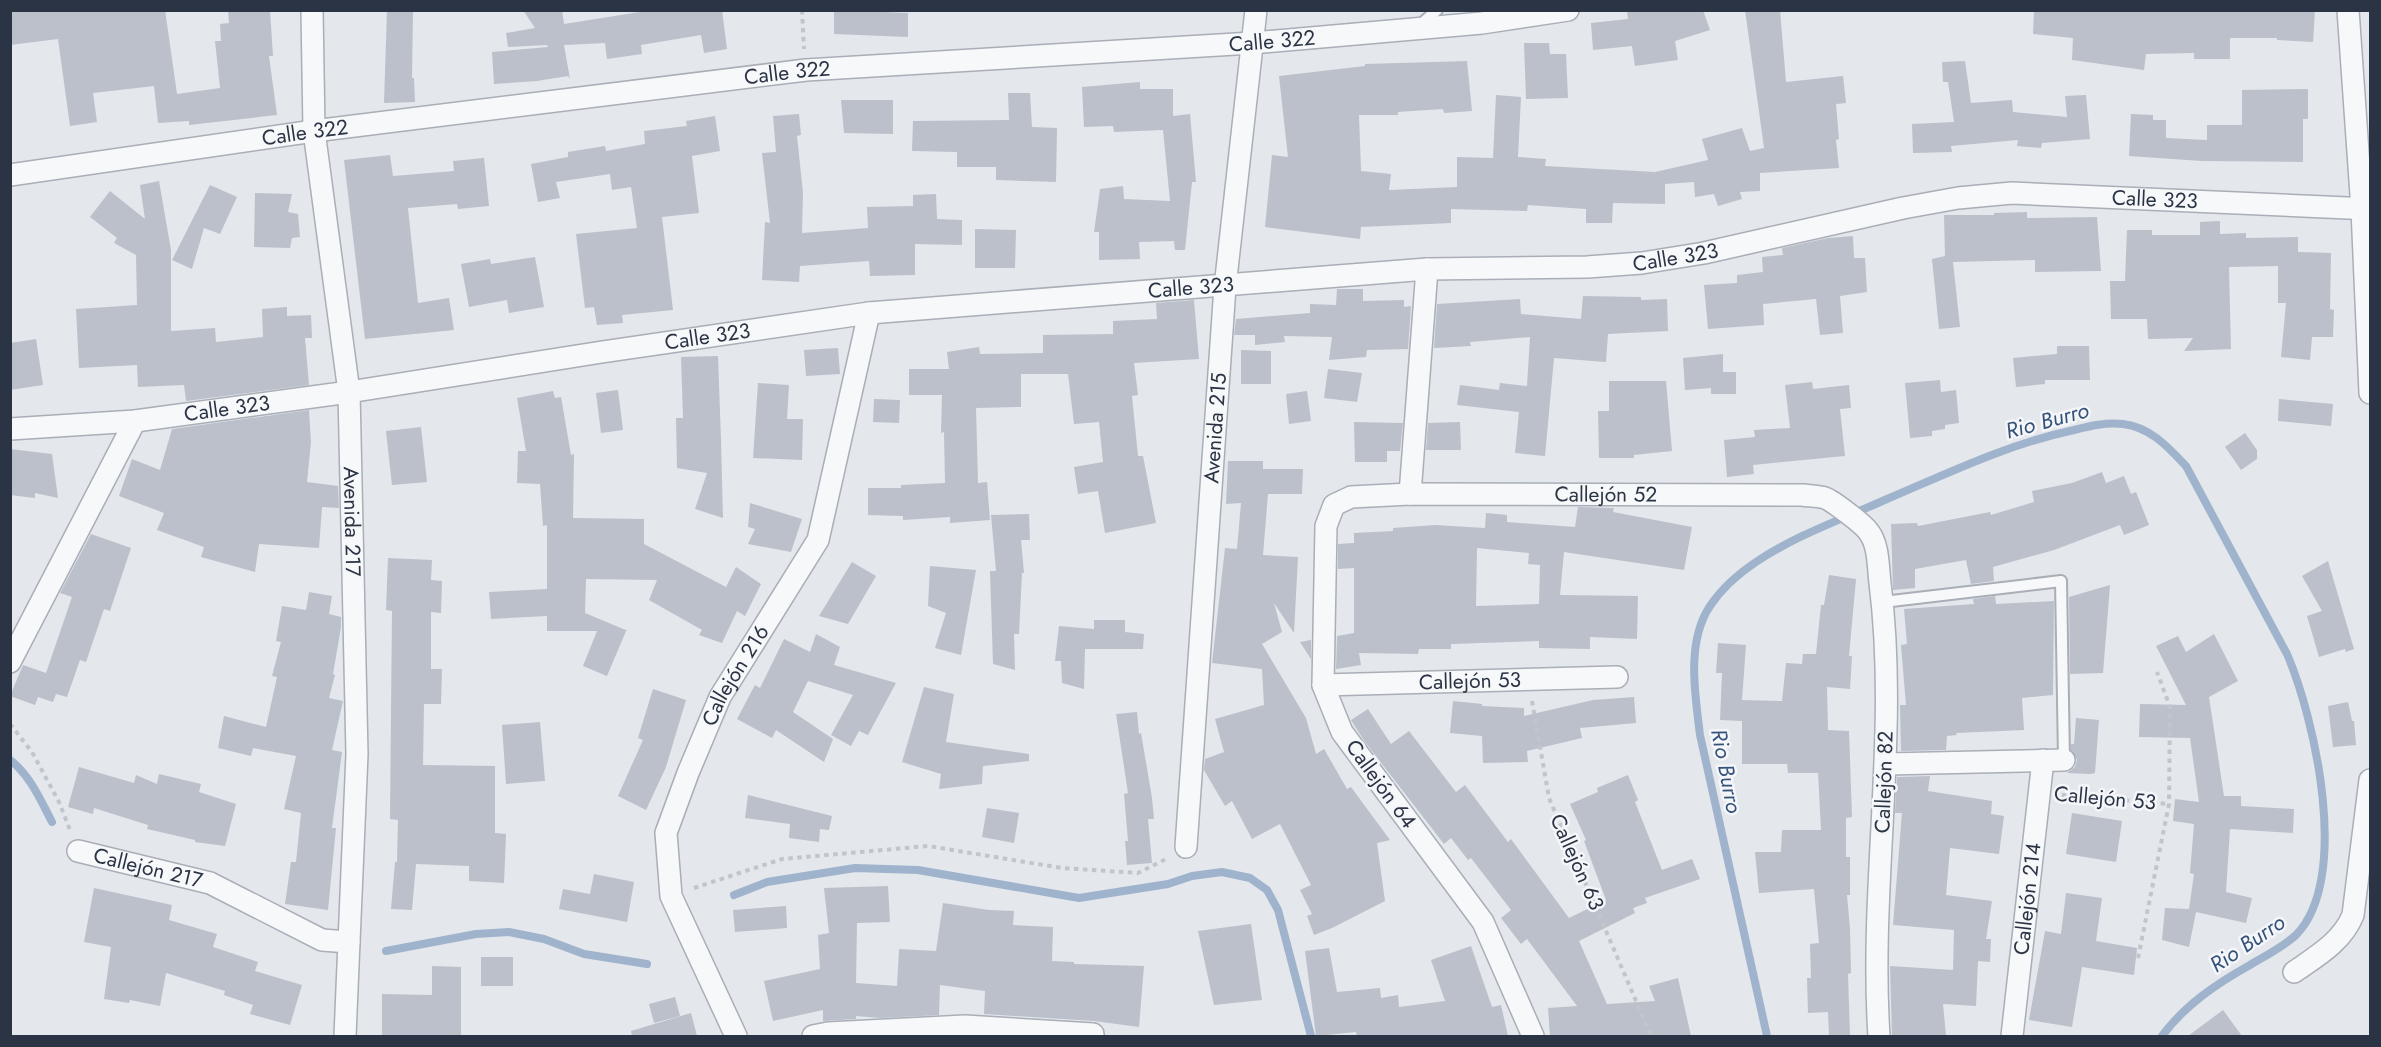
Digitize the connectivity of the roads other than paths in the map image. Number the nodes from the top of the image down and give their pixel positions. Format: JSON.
{"nodes":[{"id":1,"x":312,"y":10,"type":"edge"},
{"id":2,"x":1256,"y":10,"type":"edge"},
{"id":3,"x":1437,"y":10,"type":"edge"},
{"id":4,"x":1568,"y":10,"type":"edge"},
{"id":5,"x":2348,"y":10,"type":"edge"},
{"id":6,"x":1414,"y":30,"type":"junction"},
{"id":7,"x":1252,"y":43,"type":"junction"},
{"id":8,"x":314,"y":131,"type":"junction"},
{"id":9,"x":10,"y":175,"type":"edge"},
{"id":10,"x":2366,"y":209,"type":"edge"},
{"id":11,"x":1427,"y":269,"type":"junction"},
{"id":12,"x":1225,"y":287,"type":"junction"},
{"id":13,"x":869,"y":313,"type":"junction"},
{"id":14,"x":349,"y":392,"type":"junction"},
{"id":15,"x":2370,"y":393,"type":"edge"},
{"id":16,"x":135,"y":421,"type":"junction"},
{"id":17,"x":10,"y":429,"type":"edge"},
{"id":18,"x":1410,"y":494,"type":"junction"},
{"id":19,"x":1334,"y":505,"type":"joint"},
{"id":20,"x":1868,"y":530,"type":"joint"},
{"id":21,"x":1882,"y":602,"type":"junction"},
{"id":22,"x":10,"y":662,"type":"edge"},
{"id":23,"x":1617,"y":677,"type":"dead end"},
{"id":24,"x":1323,"y":686,"type":"junction"},
{"id":25,"x":2043,"y":760,"type":"junction"},
{"id":26,"x":2064,"y":760,"type":"joint"},
{"id":27,"x":1887,"y":764,"type":"junction"},
{"id":28,"x":2370,"y":780,"type":"edge"},
{"id":29,"x":1186,"y":847,"type":"road end"},
{"id":30,"x":78,"y":851,"type":"road end"},
{"id":31,"x":349,"y":942,"type":"junction"},
{"id":32,"x":2294,"y":972,"type":"dead end"},
{"id":33,"x":1093,"y":1034,"type":"dead end"},
{"id":34,"x":345,"y":1036,"type":"edge"},
{"id":35,"x":736,"y":1036,"type":"edge"},
{"id":36,"x":813,"y":1036,"type":"edge"},
{"id":37,"x":1533,"y":1036,"type":"edge"},
{"id":38,"x":1879,"y":1036,"type":"edge"},
{"id":39,"x":2012,"y":1036,"type":"edge"}],
"edges":[{"from":1,"to":8,"type":"street","name":"Avenida 217"},
{"from":2,"to":7,"type":"street","name":"Avenida 215"},
{"from":3,"to":6,"type":"lane"},
{"from":4,"to":6,"type":"street","name":"Calle 322"},
{"from":5,"to":10,"type":"street"},
{"from":6,"to":7,"type":"street","name":"Calle 322"},
{"from":7,"to":8,"type":"street","name":"Calle 322"},
{"from":7,"to":12,"type":"street","name":"Avenida 215"},
{"from":8,"to":9,"type":"street","name":"Calle 322"},
{"from":8,"to":14,"type":"street","name":"Avenida 217"},
{"from":10,"to":11,"type":"street","name":"Calle 323"},
{"from":10,"to":15,"type":"street"},
{"from":11,"to":12,"type":"street","name":"Calle 323"},
{"from":11,"to":18,"type":"street"},
{"from":12,"to":13,"type":"street","name":"Calle 323"},
{"from":12,"to":29,"type":"street","name":"Avenida 215"},
{"from":13,"to":14,"type":"street","name":"Calle 323"},
{"from":13,"to":35,"type":"street","name":"Callejón 216"},
{"from":14,"to":16,"type":"street","name":"Calle 323"},
{"from":14,"to":31,"type":"street","name":"Avenida 217"},
{"from":16,"to":17,"type":"street","name":"Calle 323"},
{"from":16,"to":22,"type":"street"},
{"from":18,"to":19,"type":"street","name":"Callejón 52"},
{"from":18,"to":20,"type":"street","name":"Callejón 52"},
{"from":19,"to":24,"type":"street","name":"Callejón 64"},
{"from":20,"to":21,"type":"street","name":"Callejón 82"},
{"from":21,"to":26,"type":"lane"},
{"from":21,"to":27,"type":"street","name":"Callejón 82"},
{"from":23,"to":24,"type":"street","name":"Callejón 53"},
{"from":24,"to":37,"type":"street","name":"Callejón 64"},
{"from":25,"to":26,"type":"street"},
{"from":25,"to":27,"type":"street"},
{"from":25,"to":39,"type":"street","name":"Callejón 214"},
{"from":27,"to":38,"type":"street","name":"Callejón 82"},
{"from":28,"to":32,"type":"street"},
{"from":30,"to":31,"type":"street","name":"Callejón 217"},
{"from":31,"to":34,"type":"street","name":"Avenida 217"},
{"from":33,"to":36,"type":"street"}]}
